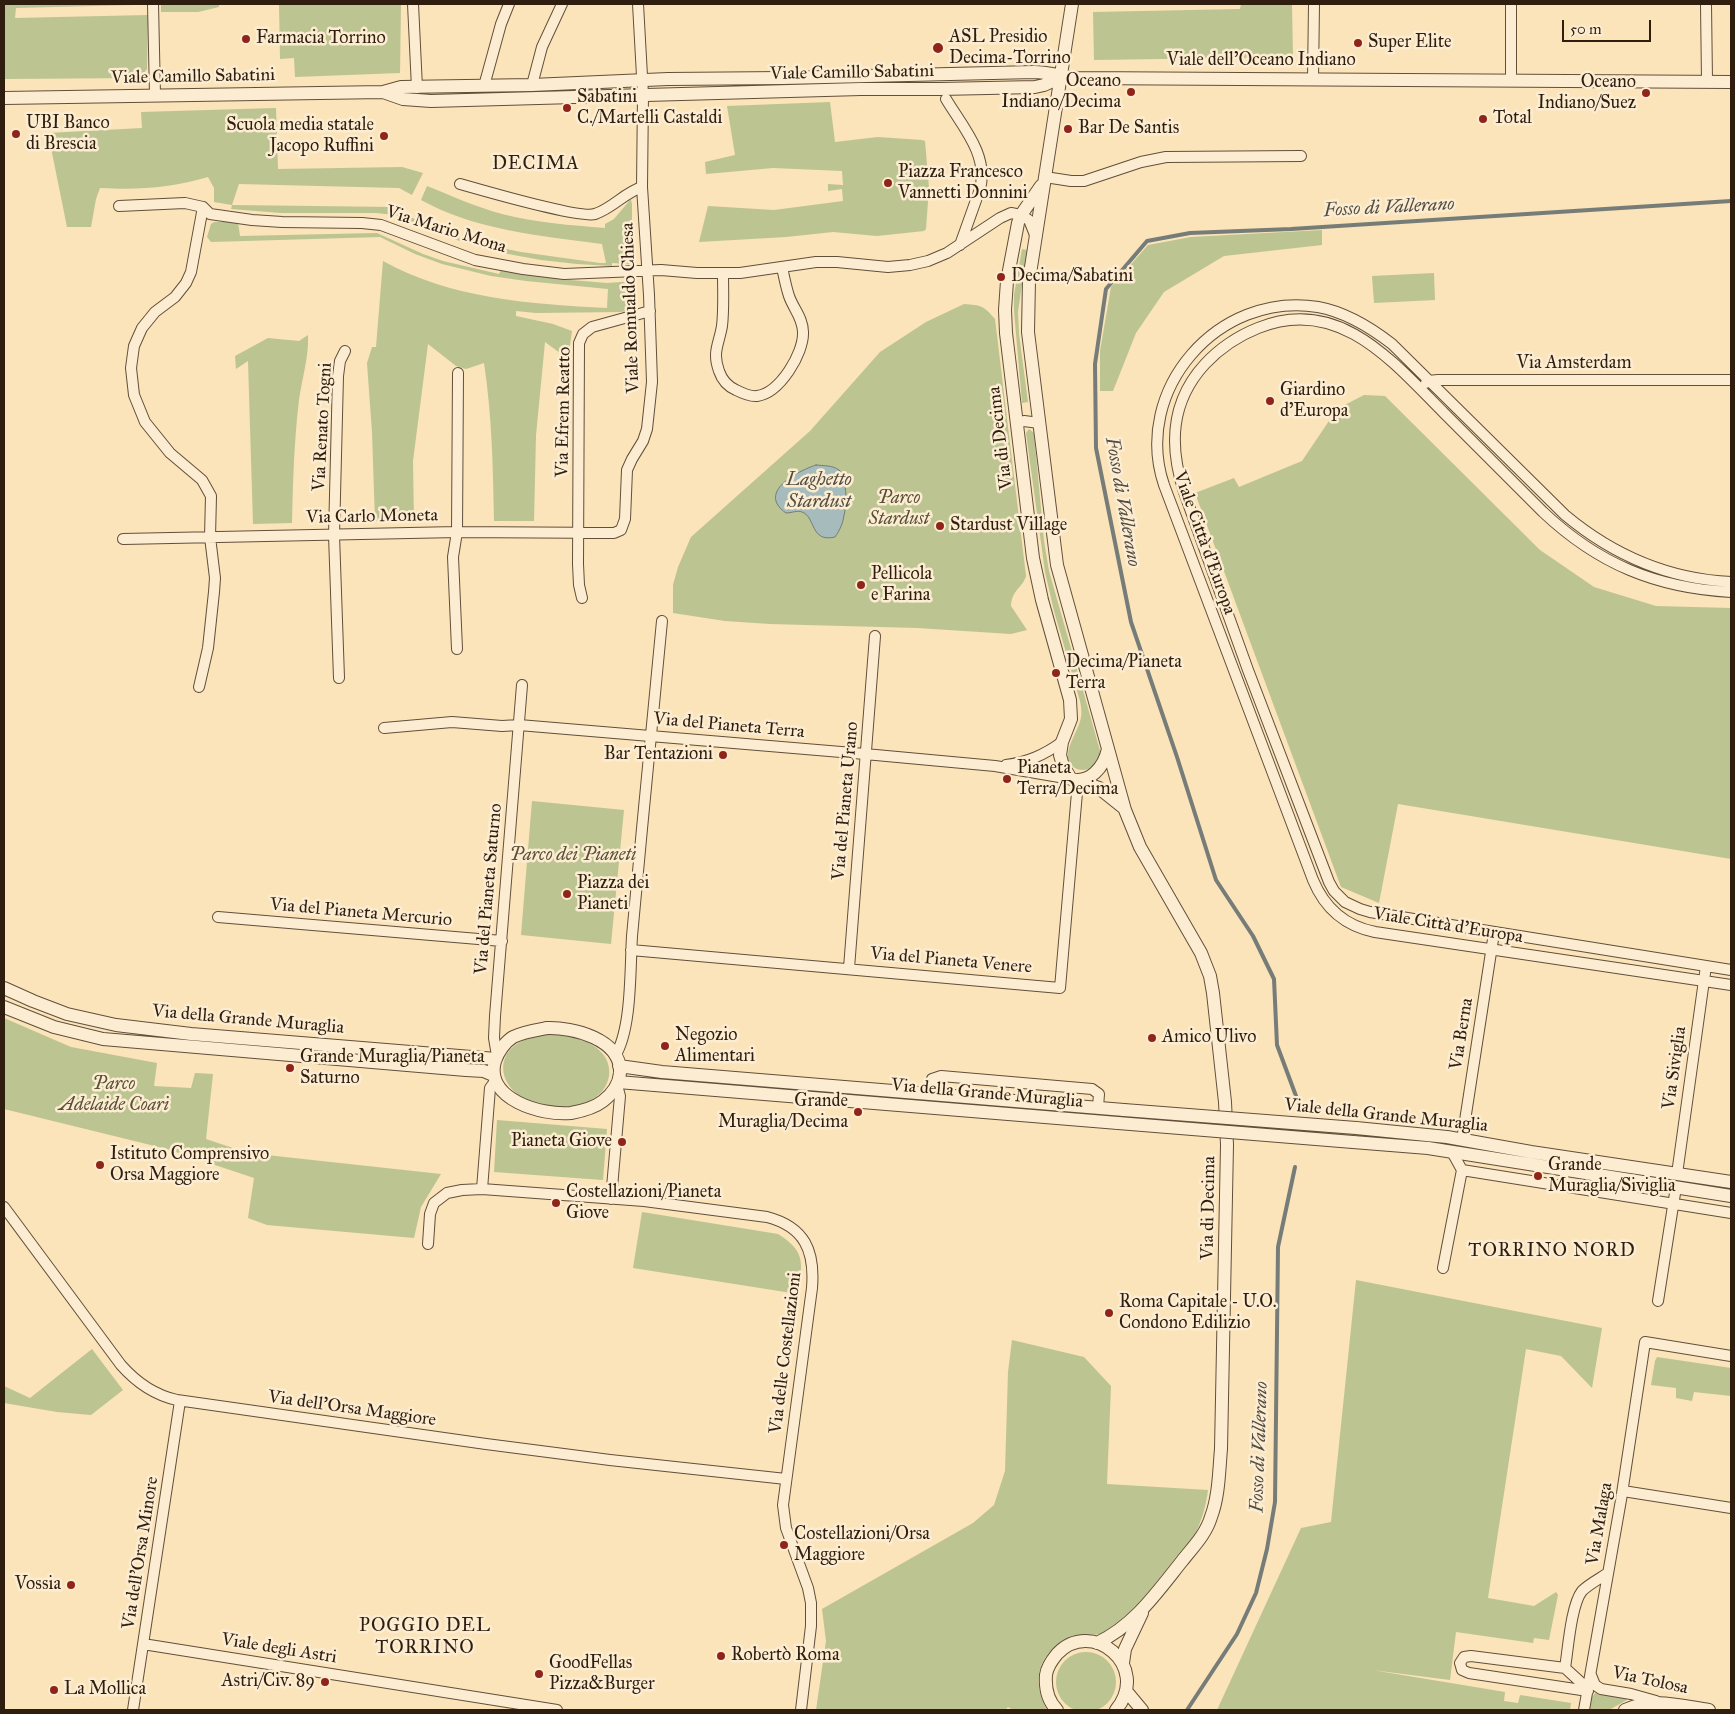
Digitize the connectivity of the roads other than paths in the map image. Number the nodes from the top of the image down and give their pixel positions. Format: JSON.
{"nodes":[{"id":1,"x":153,"y":4,"type":"edge"},
{"id":2,"x":413,"y":4,"type":"edge"},
{"id":3,"x":509,"y":4,"type":"edge"},
{"id":4,"x":562,"y":4,"type":"edge"},
{"id":5,"x":638,"y":4,"type":"edge"},
{"id":6,"x":1072,"y":4,"type":"edge"},
{"id":7,"x":1314,"y":4,"type":"edge"},
{"id":8,"x":1511,"y":4,"type":"edge"},
{"id":9,"x":1706,"y":4,"type":"edge"},
{"id":10,"x":1061,"y":77,"type":"junction"},
{"id":11,"x":1314,"y":79,"type":"junction"},
{"id":12,"x":642,"y":80,"type":"junction"},
{"id":13,"x":1510,"y":80,"type":"junction"},
{"id":14,"x":1707,"y":81,"type":"junction"},
{"id":15,"x":1731,"y":82,"type":"edge"},
{"id":16,"x":532,"y":85,"type":"junction"},
{"id":17,"x":484,"y":86,"type":"junction"},
{"id":18,"x":418,"y":88,"type":"junction"},
{"id":19,"x":383,"y":92,"type":"junction"},
{"id":20,"x":643,"y":94,"type":"junction"},
{"id":21,"x":155,"y":95,"type":"junction"},
{"id":22,"x":4,"y":98,"type":"edge"},
{"id":23,"x":946,"y":99,"type":"dead end"},
{"id":24,"x":1300,"y":156,"type":"dead end"},
{"id":25,"x":1045,"y":177,"type":"junction"},
{"id":26,"x":460,"y":184,"type":"dead end"},
{"id":27,"x":642,"y":187,"type":"junction"},
{"id":28,"x":118,"y":206,"type":"dead end"},
{"id":29,"x":203,"y":207,"type":"junction"},
{"id":30,"x":1021,"y":215,"type":"junction"},
{"id":31,"x":1035,"y":235,"type":"junction"},
{"id":32,"x":960,"y":245,"type":"junction"},
{"id":33,"x":782,"y":267,"type":"junction"},
{"id":34,"x":648,"y":270,"type":"junction"},
{"id":35,"x":723,"y":273,"type":"junction"},
{"id":36,"x":650,"y":310,"type":"junction"},
{"id":37,"x":345,"y":351,"type":"dead end"},
{"id":38,"x":458,"y":373,"type":"dead end"},
{"id":39,"x":1731,"y":380,"type":"edge"},
{"id":40,"x":1428,"y":381,"type":"junction"},
{"id":41,"x":1419,"y":388,"type":"junction"},
{"id":42,"x":1017,"y":423,"type":"junction"},
{"id":43,"x":1039,"y":423,"type":"junction"},
{"id":44,"x":621,"y":530,"type":"joint"},
{"id":45,"x":457,"y":532,"type":"junction"},
{"id":46,"x":579,"y":533,"type":"junction"},
{"id":47,"x":334,"y":535,"type":"junction"},
{"id":48,"x":210,"y":536,"type":"junction"},
{"id":49,"x":124,"y":539,"type":"dead end"},
{"id":50,"x":1731,"y":582,"type":"edge"},
{"id":51,"x":1731,"y":592,"type":"edge"},
{"id":52,"x":582,"y":598,"type":"dead end"},
{"id":53,"x":662,"y":621,"type":"dead end"},
{"id":54,"x":875,"y":636,"type":"dead end"},
{"id":55,"x":457,"y":649,"type":"dead end"},
{"id":56,"x":339,"y":678,"type":"dead end"},
{"id":57,"x":522,"y":685,"type":"dead end"},
{"id":58,"x":199,"y":687,"type":"dead end"},
{"id":59,"x":519,"y":725,"type":"junction"},
{"id":60,"x":384,"y":728,"type":"dead end"},
{"id":61,"x":650,"y":736,"type":"junction"},
{"id":62,"x":1062,"y":742,"type":"junction"},
{"id":63,"x":1108,"y":749,"type":"junction"},
{"id":64,"x":865,"y":754,"type":"junction"},
{"id":65,"x":995,"y":766,"type":"junction"},
{"id":66,"x":1074,"y":780,"type":"junction"},
{"id":67,"x":1125,"y":810,"type":"junction"},
{"id":68,"x":218,"y":917,"type":"dead end"},
{"id":69,"x":1494,"y":933,"type":"junction"},
{"id":70,"x":502,"y":941,"type":"junction"},
{"id":71,"x":631,"y":950,"type":"junction"},
{"id":72,"x":1492,"y":950,"type":"junction"},
{"id":73,"x":1706,"y":966,"type":"junction"},
{"id":74,"x":849,"y":968,"type":"junction"},
{"id":75,"x":1731,"y":970,"type":"edge"},
{"id":76,"x":1704,"y":981,"type":"junction"},
{"id":77,"x":1731,"y":985,"type":"edge"},
{"id":78,"x":4,"y":988,"type":"edge"},
{"id":79,"x":4,"y":1007,"type":"edge"},
{"id":80,"x":496,"y":1057,"type":"junction"},
{"id":81,"x":618,"y":1061,"type":"junction"},
{"id":82,"x":494,"y":1078,"type":"junction"},
{"id":83,"x":617,"y":1084,"type":"junction"},
{"id":84,"x":930,"y":1094,"type":"junction"},
{"id":85,"x":1098,"y":1108,"type":"junction"},
{"id":86,"x":1124,"y":1110,"type":"joint"},
{"id":87,"x":1462,"y":1140,"type":"junction"},
{"id":88,"x":1353,"y":1142,"type":"joint"},
{"id":89,"x":1452,"y":1152,"type":"junction"},
{"id":90,"x":1462,"y":1170,"type":"junction"},
{"id":91,"x":1677,"y":1174,"type":"junction"},
{"id":92,"x":1731,"y":1182,"type":"edge"},
{"id":93,"x":1676,"y":1187,"type":"junction"},
{"id":94,"x":482,"y":1190,"type":"junction"},
{"id":95,"x":1731,"y":1196,"type":"edge"},
{"id":96,"x":611,"y":1199,"type":"junction"},
{"id":97,"x":1673,"y":1204,"type":"junction"},
{"id":98,"x":4,"y":1207,"type":"edge"},
{"id":99,"x":1731,"y":1213,"type":"edge"},
{"id":100,"x":428,"y":1244,"type":"dead end"},
{"id":101,"x":1444,"y":1268,"type":"dead end"},
{"id":102,"x":1658,"y":1301,"type":"dead end"},
{"id":103,"x":1731,"y":1356,"type":"edge"},
{"id":104,"x":180,"y":1400,"type":"junction"},
{"id":105,"x":786,"y":1479,"type":"junction"},
{"id":106,"x":1623,"y":1491,"type":"junction"},
{"id":107,"x":1731,"y":1508,"type":"edge"},
{"id":108,"x":1608,"y":1573,"type":"junction"},
{"id":109,"x":1146,"y":1606,"type":"junction"},
{"id":110,"x":1097,"y":1643,"type":"junction"},
{"id":111,"x":143,"y":1644,"type":"junction"},
{"id":112,"x":1123,"y":1663,"type":"junction"},
{"id":113,"x":1565,"y":1668,"type":"junction"},
{"id":114,"x":1591,"y":1675,"type":"junction"},
{"id":115,"x":1588,"y":1690,"type":"junction"},
{"id":116,"x":1129,"y":1695,"type":"junction"},
{"id":117,"x":1662,"y":1703,"type":"junction"},
{"id":118,"x":134,"y":1710,"type":"edge"},
{"id":119,"x":557,"y":1710,"type":"edge"},
{"id":120,"x":801,"y":1710,"type":"edge"},
{"id":121,"x":1056,"y":1710,"type":"edge"},
{"id":122,"x":1116,"y":1710,"type":"edge"},
{"id":123,"x":1142,"y":1710,"type":"edge"},
{"id":124,"x":1584,"y":1710,"type":"edge"},
{"id":125,"x":1625,"y":1710,"type":"edge"},
{"id":126,"x":1710,"y":1710,"type":"edge"}],
"edges":[{"from":1,"to":21,"type":"street"},
{"from":2,"to":18,"type":"street"},
{"from":3,"to":17,"type":"street"},
{"from":4,"to":16,"type":"street"},
{"from":5,"to":12,"type":"street","name":"Viale Romualdo Chiesa"},
{"from":6,"to":10,"type":"street","name":"Via di Decima"},
{"from":7,"to":11,"type":"street"},
{"from":8,"to":13,"type":"street"},
{"from":9,"to":14,"type":"street"},
{"from":10,"to":11,"type":"street","name":"Viale dell'Oceano Indiano"},
{"from":10,"to":12,"type":"street","name":"Viale Camillo Sabatini"},
{"from":10,"to":20,"type":"street","name":"Viale Camillo Sabatini"},
{"from":10,"to":25,"type":"street","name":"Via di Decima"},
{"from":11,"to":13,"type":"street","name":"Viale dell'Oceano Indiano"},
{"from":12,"to":16,"type":"street","name":"Viale Camillo Sabatini"},
{"from":12,"to":20,"type":"street","name":"Viale Romualdo Chiesa"},
{"from":13,"to":14,"type":"street","name":"Viale dell'Oceano Indiano"},
{"from":14,"to":15,"type":"street","name":"Viale dell'Oceano Indiano"},
{"from":16,"to":17,"type":"street","name":"Viale Camillo Sabatini"},
{"from":17,"to":18,"type":"street","name":"Viale Camillo Sabatini"},
{"from":18,"to":19,"type":"street","name":"Viale Camillo Sabatini"},
{"from":19,"to":20,"type":"street","name":"Viale Camillo Sabatini"},
{"from":19,"to":21,"type":"street","name":"Viale Camillo Sabatini"},
{"from":20,"to":27,"type":"street","name":"Viale Romualdo Chiesa"},
{"from":21,"to":22,"type":"street","name":"Viale Camillo Sabatini"},
{"from":23,"to":32,"type":"street"},
{"from":24,"to":25,"type":"street"},
{"from":25,"to":30,"type":"street","name":"Via di Decima"},
{"from":25,"to":31,"type":"street","name":"Via di Decima"},
{"from":26,"to":27,"type":"street"},
{"from":27,"to":34,"type":"street","name":"Viale Romualdo Chiesa"},
{"from":28,"to":29,"type":"street","name":"Via Mario Mona"},
{"from":29,"to":34,"type":"street","name":"Via Mario Mona"},
{"from":29,"to":48,"type":"street"},
{"from":30,"to":31,"type":"street"},
{"from":30,"to":32,"type":"street","name":"Via Mario Mona"},
{"from":30,"to":42,"type":"street","name":"Via di Decima"},
{"from":31,"to":43,"type":"street","name":"Via di Decima"},
{"from":32,"to":33,"type":"street","name":"Via Mario Mona"},
{"from":33,"to":35,"type":"street","name":"Via Mario Mona"},
{"from":33,"to":35,"type":"street"},
{"from":34,"to":35,"type":"street","name":"Via Mario Mona"},
{"from":34,"to":36,"type":"street","name":"Viale Romualdo Chiesa"},
{"from":36,"to":44,"type":"street","name":"Viale Romualdo Chiesa"},
{"from":36,"to":46,"type":"street","name":"Via Efrem Reatto"},
{"from":37,"to":47,"type":"street","name":"Via Renato Togni"},
{"from":38,"to":45,"type":"street"},
{"from":39,"to":40,"type":"street","name":"Via Amsterdam"},
{"from":40,"to":41,"type":"street"},
{"from":40,"to":50,"type":"street","name":"Viale Città d'Europa"},
{"from":40,"to":72,"type":"street","name":"Viale Città d'Europa"},
{"from":41,"to":51,"type":"street","name":"Viale Città d'Europa"},
{"from":41,"to":69,"type":"street","name":"Viale Città d'Europa"},
{"from":42,"to":43,"type":"street"},
{"from":42,"to":62,"type":"street","name":"Via di Decima"},
{"from":43,"to":63,"type":"street","name":"Via di Decima"},
{"from":44,"to":46,"type":"street","name":"Via Carlo Moneta"},
{"from":45,"to":46,"type":"street","name":"Via Carlo Moneta"},
{"from":45,"to":47,"type":"street","name":"Via Carlo Moneta"},
{"from":45,"to":55,"type":"street"},
{"from":46,"to":52,"type":"street","name":"Via Efrem Reatto"},
{"from":47,"to":48,"type":"street","name":"Via Carlo Moneta"},
{"from":47,"to":56,"type":"street","name":"Via Renato Togni"},
{"from":48,"to":49,"type":"street","name":"Via Carlo Moneta"},
{"from":48,"to":58,"type":"street"},
{"from":53,"to":61,"type":"street"},
{"from":54,"to":64,"type":"street","name":"Via del Pianeta Urano"},
{"from":57,"to":59,"type":"street","name":"Via del Pianeta Saturno"},
{"from":59,"to":60,"type":"street","name":"Via del Pianeta Terra"},
{"from":59,"to":61,"type":"street","name":"Via del Pianeta Terra"},
{"from":59,"to":70,"type":"street","name":"Via del Pianeta Saturno"},
{"from":61,"to":64,"type":"street","name":"Via del Pianeta Terra"},
{"from":61,"to":71,"type":"street"},
{"from":62,"to":65,"type":"street"},
{"from":62,"to":66,"type":"street","name":"Via di Decima"},
{"from":63,"to":66,"type":"street"},
{"from":63,"to":67,"type":"street","name":"Via di Decima"},
{"from":64,"to":65,"type":"street","name":"Via del Pianeta Terra"},
{"from":64,"to":74,"type":"street","name":"Via del Pianeta Urano"},
{"from":65,"to":66,"type":"street","name":"Via del Pianeta Terra"},
{"from":66,"to":67,"type":"street","name":"Via di Decima"},
{"from":66,"to":74,"type":"street","name":"Via del Pianeta Venere"},
{"from":67,"to":109,"type":"street","name":"Via di Decima"},
{"from":68,"to":70,"type":"street","name":"Via del Pianeta Mercurio"},
{"from":69,"to":72,"type":"street","name":"Via Berna"},
{"from":69,"to":73,"type":"street","name":"Viale Città d'Europa"},
{"from":70,"to":80,"type":"street","name":"Via del Pianeta Saturno"},
{"from":71,"to":74,"type":"street","name":"Via del Pianeta Venere"},
{"from":71,"to":81,"type":"street"},
{"from":72,"to":76,"type":"street","name":"Viale Città d'Europa"},
{"from":72,"to":87,"type":"street","name":"Via Berna"},
{"from":73,"to":75,"type":"street","name":"Viale Città d'Europa"},
{"from":73,"to":76,"type":"street","name":"Via Siviglia"},
{"from":76,"to":77,"type":"street","name":"Viale Città d'Europa"},
{"from":76,"to":91,"type":"street","name":"Via Siviglia"},
{"from":78,"to":80,"type":"street","name":"Via della Grande Muraglia"},
{"from":79,"to":82,"type":"street","name":"Via della Grande Muraglia"},
{"from":80,"to":81,"type":"street"},
{"from":80,"to":82,"type":"street"},
{"from":81,"to":83,"type":"street"},
{"from":81,"to":84,"type":"street","name":"Via della Grande Muraglia"},
{"from":82,"to":83,"type":"street"},
{"from":82,"to":94,"type":"street"},
{"from":83,"to":88,"type":"street","name":"Via della Grande Muraglia","bridge":true},
{"from":83,"to":96,"type":"street"},
{"from":84,"to":85,"type":"street","name":"Via della Grande Muraglia"},
{"from":84,"to":85,"type":"street"},
{"from":85,"to":86,"type":"street","name":"Via della Grande Muraglia"},
{"from":86,"to":87,"type":"street","name":"Viale della Grande Muraglia","bridge":true},
{"from":87,"to":91,"type":"street","name":"Viale della Grande Muraglia"},
{"from":88,"to":89,"type":"street","name":"Viale della Grande Muraglia"},
{"from":89,"to":90,"type":"street"},
{"from":89,"to":93,"type":"street","name":"Viale della Grande Muraglia"},
{"from":90,"to":97,"type":"street"},
{"from":90,"to":101,"type":"street"},
{"from":91,"to":92,"type":"street","name":"Viale della Grande Muraglia"},
{"from":93,"to":95,"type":"street","name":"Viale della Grande Muraglia"},
{"from":93,"to":97,"type":"street"},
{"from":94,"to":96,"type":"street","name":"Via delle Costellazioni"},
{"from":94,"to":100,"type":"street","name":"Via delle Costellazioni"},
{"from":96,"to":105,"type":"street","name":"Via delle Costellazioni"},
{"from":97,"to":99,"type":"street"},
{"from":97,"to":102,"type":"street"},
{"from":98,"to":104,"type":"street","name":"Via dell'Orsa Maggiore"},
{"from":103,"to":106,"type":"street","name":"Via Malaga"},
{"from":104,"to":105,"type":"street","name":"Via dell'Orsa Maggiore"},
{"from":104,"to":111,"type":"street","name":"Via dell'Orsa Minore"},
{"from":105,"to":120,"type":"street","name":"Via delle Costellazioni"},
{"from":106,"to":107,"type":"street"},
{"from":106,"to":108,"type":"street","name":"Via Malaga"},
{"from":108,"to":113,"type":"street"},
{"from":108,"to":114,"type":"street","name":"Via Malaga"},
{"from":109,"to":110,"type":"street","name":"Via di Decima"},
{"from":109,"to":112,"type":"street","name":"Via di Decima"},
{"from":110,"to":112,"type":"street"},
{"from":110,"to":121,"type":"street"},
{"from":111,"to":118,"type":"street","name":"Via dell'Orsa Minore"},
{"from":111,"to":119,"type":"street","name":"Viale degli Astri"},
{"from":112,"to":116,"type":"street"},
{"from":113,"to":115,"type":"street"},
{"from":113,"to":115,"type":"street"},
{"from":114,"to":115,"type":"street","name":"Via Malaga"},
{"from":114,"to":117,"type":"street","name":"Via Tolosa"},
{"from":115,"to":124,"type":"street","name":"Via Malaga"},
{"from":116,"to":122,"type":"street"},
{"from":116,"to":123,"type":"street"},
{"from":117,"to":125,"type":"street"},
{"from":117,"to":126,"type":"street","name":"Via Tolosa"}]}
